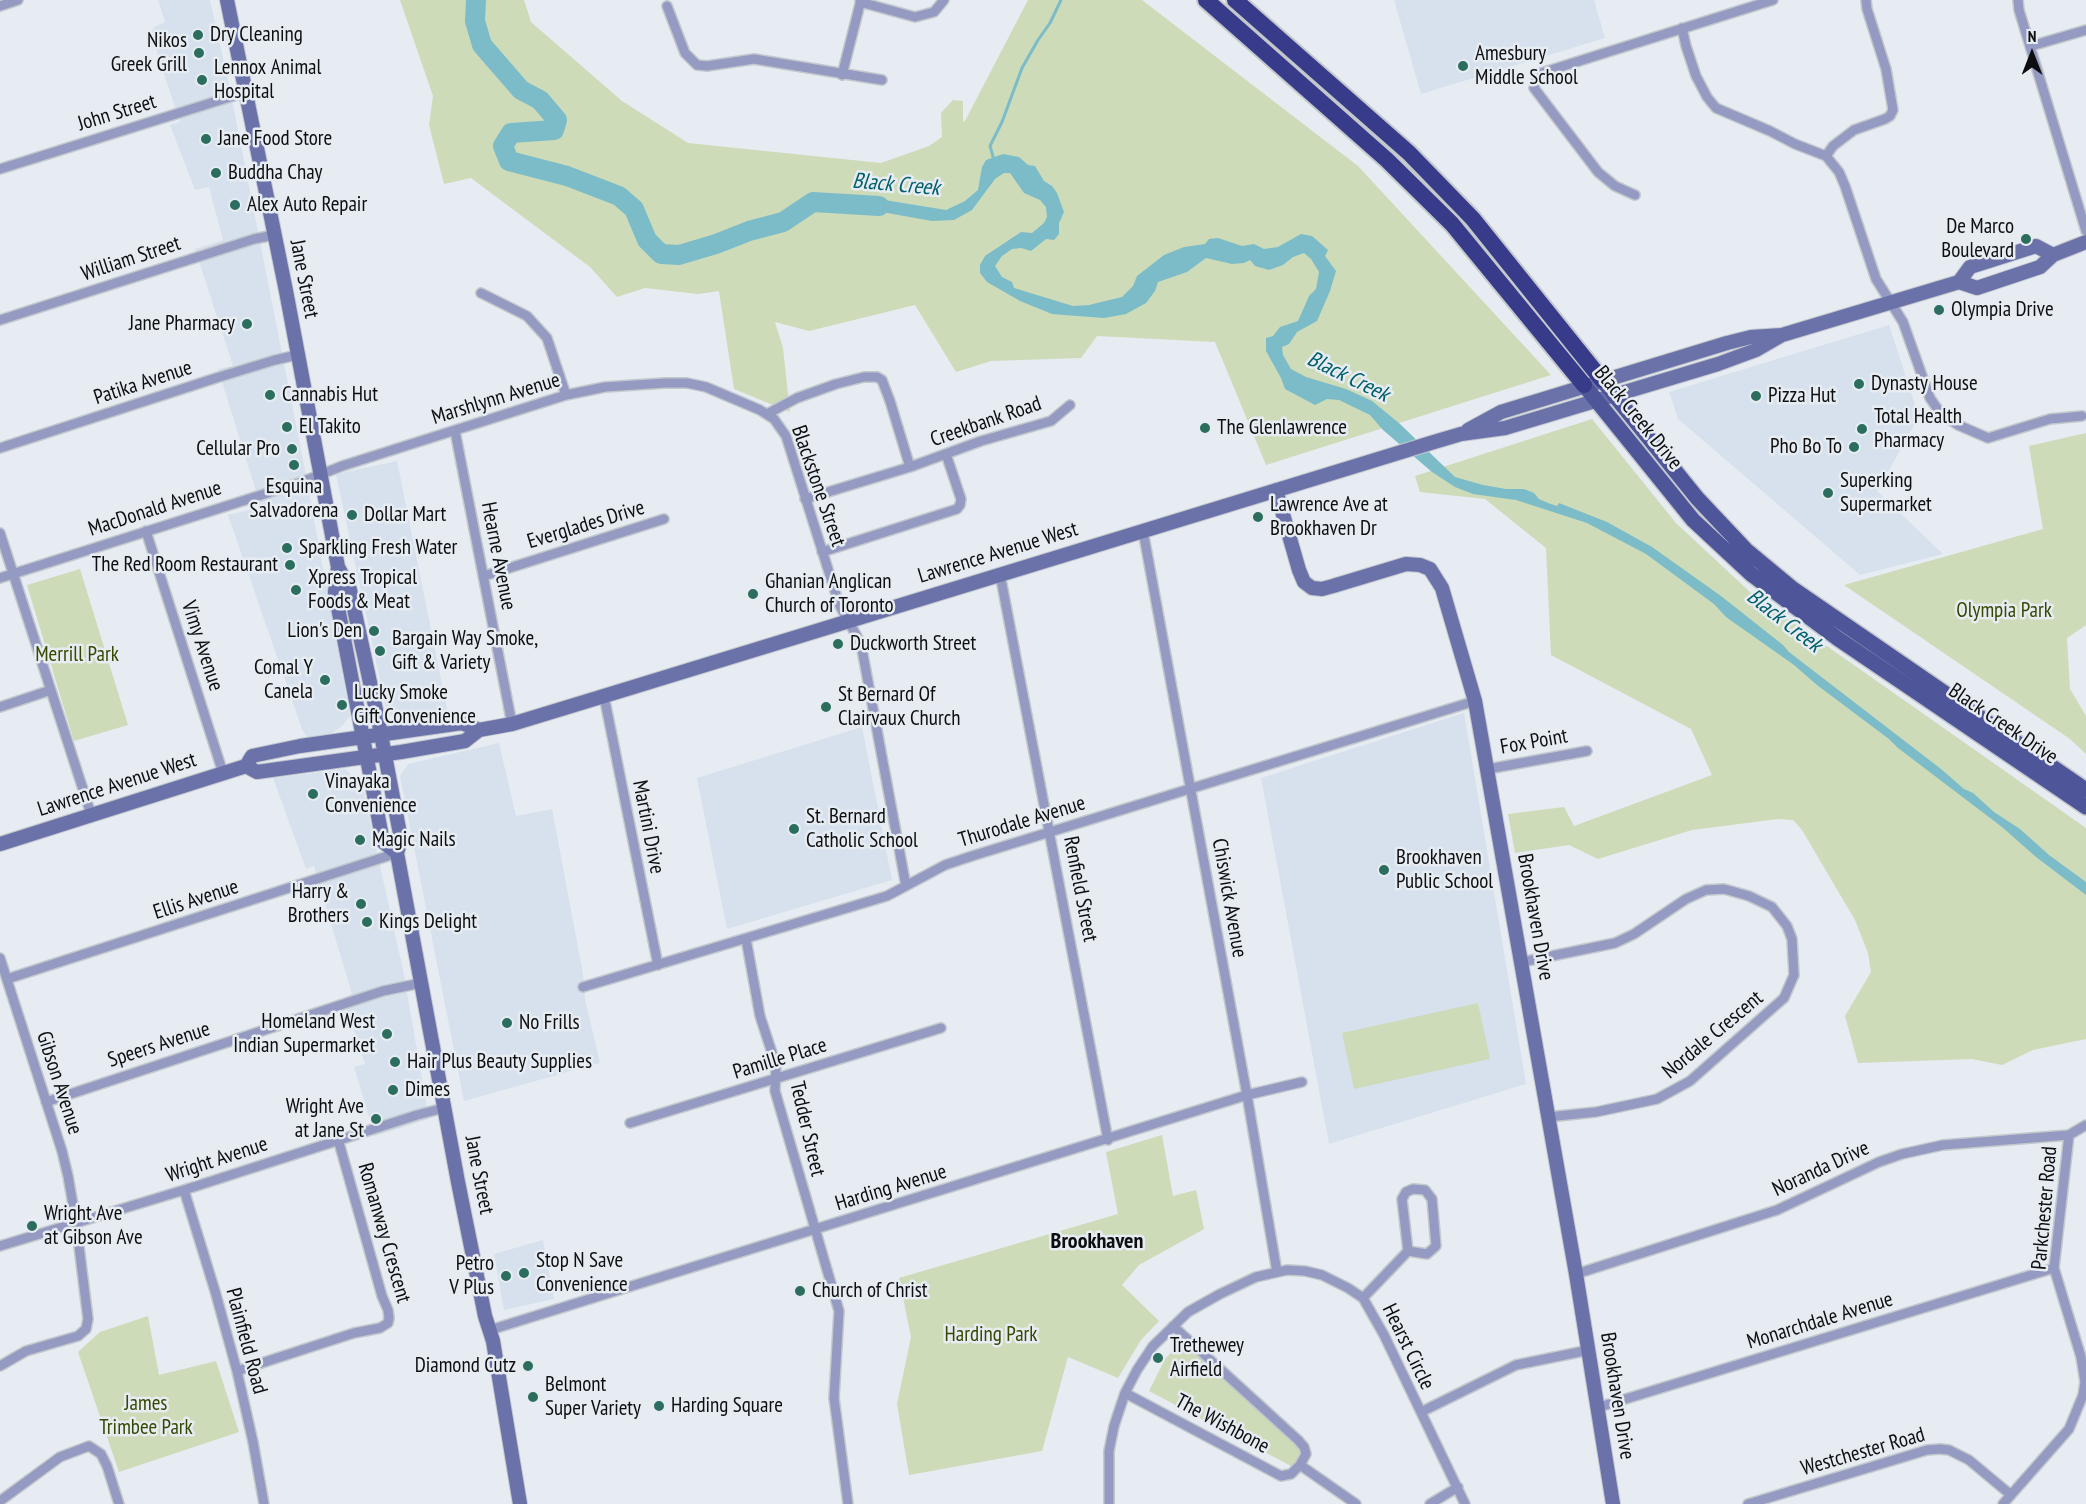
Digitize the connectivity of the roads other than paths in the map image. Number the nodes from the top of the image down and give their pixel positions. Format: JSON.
{"nodes":[{"id":1,"x":18,"y":0,"type":"edge"},
{"id":2,"x":227,"y":0,"type":"edge"},
{"id":3,"x":944,"y":0,"type":"edge"},
{"id":4,"x":1206,"y":0,"type":"edge"},
{"id":5,"x":1235,"y":0,"type":"edge"},
{"id":6,"x":1773,"y":0,"type":"edge"},
{"id":7,"x":1866,"y":0,"type":"edge"},
{"id":8,"x":2018,"y":0,"type":"edge"},
{"id":9,"x":860,"y":1,"type":"edge"},
{"id":10,"x":0,"y":6,"type":"edge"},
{"id":11,"x":667,"y":6,"type":"dead end"},
{"id":12,"x":1682,"y":28,"type":"junction"},
{"id":13,"x":2086,"y":30,"type":"edge"},
{"id":14,"x":2031,"y":46,"type":"junction"},
{"id":15,"x":842,"y":75,"type":"junction"},
{"id":16,"x":882,"y":80,"type":"dead end"},
{"id":17,"x":246,"y":92,"type":"junction"},
{"id":18,"x":1826,"y":156,"type":"junction"},
{"id":19,"x":0,"y":169,"type":"edge"},
{"id":20,"x":1635,"y":195,"type":"dead end"},
{"id":21,"x":2086,"y":231,"type":"edge"},
{"id":22,"x":274,"y":235,"type":"junction"},
{"id":23,"x":2086,"y":242,"type":"edge"},
{"id":24,"x":2053,"y":255,"type":"junction"},
{"id":25,"x":1998,"y":258,"type":"junction"},
{"id":26,"x":2007,"y":278,"type":"junction"},
{"id":27,"x":1959,"y":282,"type":"junction"},
{"id":28,"x":481,"y":293,"type":"dead end"},
{"id":29,"x":1891,"y":303,"type":"junction"},
{"id":30,"x":0,"y":320,"type":"edge"},
{"id":31,"x":1782,"y":335,"type":"junction"},
{"id":32,"x":297,"y":355,"type":"junction"},
{"id":33,"x":1602,"y":380,"type":"junction"},
{"id":34,"x":687,"y":383,"type":"joint"},
{"id":35,"x":1584,"y":385,"type":"junction"},
{"id":36,"x":566,"y":395,"type":"junction"},
{"id":37,"x":1615,"y":395,"type":"junction"},
{"id":38,"x":1596,"y":401,"type":"junction"},
{"id":39,"x":1070,"y":405,"type":"dead end"},
{"id":40,"x":766,"y":414,"type":"junction"},
{"id":41,"x":2082,"y":416,"type":"dead end"},
{"id":42,"x":454,"y":431,"type":"junction"},
{"id":43,"x":1461,"y":434,"type":"junction"},
{"id":44,"x":0,"y":448,"type":"edge"},
{"id":45,"x":946,"y":454,"type":"junction"},
{"id":46,"x":910,"y":466,"type":"junction"},
{"id":47,"x":321,"y":474,"type":"junction"},
{"id":48,"x":1276,"y":490,"type":"junction"},
{"id":49,"x":805,"y":499,"type":"junction"},
{"id":50,"x":664,"y":519,"type":"dead end"},
{"id":51,"x":146,"y":531,"type":"junction"},
{"id":52,"x":1143,"y":531,"type":"junction"},
{"id":53,"x":0,"y":533,"type":"edge"},
{"id":54,"x":822,"y":552,"type":"junction"},
{"id":55,"x":338,"y":567,"type":"junction"},
{"id":56,"x":13,"y":574,"type":"junction"},
{"id":57,"x":1000,"y":574,"type":"junction"},
{"id":58,"x":484,"y":576,"type":"junction"},
{"id":59,"x":0,"y":578,"type":"edge"},
{"id":60,"x":849,"y":620,"type":"junction"},
{"id":61,"x":51,"y":690,"type":"junction"},
{"id":62,"x":604,"y":696,"type":"junction"},
{"id":63,"x":1475,"y":701,"type":"junction"},
{"id":64,"x":0,"y":707,"type":"edge"},
{"id":65,"x":512,"y":724,"type":"junction"},
{"id":66,"x":479,"y":730,"type":"junction"},
{"id":67,"x":382,"y":735,"type":"junction"},
{"id":68,"x":363,"y":738,"type":"junction"},
{"id":69,"x":1587,"y":751,"type":"dead end"},
{"id":70,"x":385,"y":754,"type":"junction"},
{"id":71,"x":367,"y":757,"type":"junction"},
{"id":72,"x":246,"y":766,"type":"junction"},
{"id":73,"x":1488,"y":769,"type":"junction"},
{"id":74,"x":223,"y":773,"type":"junction"},
{"id":75,"x":1191,"y":789,"type":"junction"},
{"id":76,"x":2086,"y":790,"type":"edge"},
{"id":77,"x":2086,"y":807,"type":"edge"},
{"id":78,"x":91,"y":814,"type":"junction"},
{"id":79,"x":1051,"y":833,"type":"junction"},
{"id":80,"x":0,"y":844,"type":"edge"},
{"id":81,"x":397,"y":853,"type":"junction"},
{"id":82,"x":906,"y":886,"type":"junction"},
{"id":83,"x":746,"y":939,"type":"junction"},
{"id":84,"x":0,"y":958,"type":"edge"},
{"id":85,"x":1522,"y":962,"type":"junction"},
{"id":86,"x":658,"y":965,"type":"junction"},
{"id":87,"x":7,"y":979,"type":"junction"},
{"id":88,"x":421,"y":982,"type":"junction"},
{"id":89,"x":584,"y":987,"type":"dead end"},
{"id":90,"x":941,"y":1028,"type":"dead end"},
{"id":91,"x":776,"y":1079,"type":"junction"},
{"id":92,"x":1302,"y":1082,"type":"dead end"},
{"id":93,"x":1247,"y":1095,"type":"junction"},
{"id":94,"x":46,"y":1102,"type":"junction"},
{"id":95,"x":444,"y":1108,"type":"junction"},
{"id":96,"x":1548,"y":1117,"type":"junction"},
{"id":97,"x":630,"y":1123,"type":"dead end"},
{"id":98,"x":2086,"y":1125,"type":"edge"},
{"id":99,"x":2069,"y":1135,"type":"junction"},
{"id":100,"x":338,"y":1140,"type":"junction"},
{"id":101,"x":1108,"y":1140,"type":"junction"},
{"id":102,"x":184,"y":1190,"type":"junction"},
{"id":103,"x":76,"y":1222,"type":"junction"},
{"id":104,"x":814,"y":1230,"type":"junction"},
{"id":105,"x":0,"y":1246,"type":"edge"},
{"id":106,"x":1407,"y":1251,"type":"junction"},
{"id":107,"x":2054,"y":1268,"type":"junction"},
{"id":108,"x":1277,"y":1272,"type":"junction"},
{"id":109,"x":1576,"y":1274,"type":"junction"},
{"id":110,"x":1363,"y":1298,"type":"junction"},
{"id":111,"x":1173,"y":1326,"type":"junction"},
{"id":112,"x":490,"y":1330,"type":"junction"},
{"id":113,"x":1589,"y":1350,"type":"junction"},
{"id":114,"x":0,"y":1366,"type":"edge"},
{"id":115,"x":237,"y":1371,"type":"junction"},
{"id":116,"x":1125,"y":1393,"type":"junction"},
{"id":117,"x":1596,"y":1408,"type":"junction"},
{"id":118,"x":1420,"y":1412,"type":"junction"},
{"id":119,"x":1300,"y":1465,"type":"junction"},
{"id":120,"x":1458,"y":1487,"type":"junction"},
{"id":121,"x":2011,"y":1495,"type":"junction"},
{"id":122,"x":0,"y":1501,"type":"edge"},
{"id":123,"x":119,"y":1504,"type":"edge"},
{"id":124,"x":264,"y":1504,"type":"edge"},
{"id":125,"x":520,"y":1504,"type":"edge"},
{"id":126,"x":848,"y":1504,"type":"edge"},
{"id":127,"x":1109,"y":1504,"type":"edge"},
{"id":128,"x":1356,"y":1504,"type":"edge"},
{"id":129,"x":1430,"y":1504,"type":"edge"},
{"id":130,"x":1465,"y":1504,"type":"edge"},
{"id":131,"x":1613,"y":1504,"type":"edge"},
{"id":132,"x":1748,"y":1504,"type":"edge"},
{"id":133,"x":2003,"y":1504,"type":"edge"}],
"edges":[{"from":1,"to":10,"type":"street"},
{"from":2,"to":17,"type":"main road","name":"Jane Street"},
{"from":3,"to":9,"type":"street"},
{"from":4,"to":35,"type":"highway","name":"Black Creek Drive"},
{"from":5,"to":33,"type":"highway","name":"Black Creek Drive"},
{"from":6,"to":12,"type":"street"},
{"from":7,"to":18,"type":"street"},
{"from":8,"to":14,"type":"street"},
{"from":9,"to":15,"type":"street"},
{"from":11,"to":15,"type":"street"},
{"from":12,"to":18,"type":"street"},
{"from":12,"to":20,"type":"street"},
{"from":13,"to":14,"type":"street"},
{"from":14,"to":21,"type":"street"},
{"from":15,"to":16,"type":"street"},
{"from":17,"to":19,"type":"street","name":"John Street"},
{"from":17,"to":22,"type":"main road","name":"Jane Street"},
{"from":18,"to":29,"type":"street"},
{"from":22,"to":30,"type":"street","name":"William Street"},
{"from":22,"to":32,"type":"main road","name":"Jane Street"},
{"from":23,"to":24,"type":"main road","name":"Lawrence Avenue West"},
{"from":24,"to":25,"type":"main road","name":"Lawrence Avenue West"},
{"from":24,"to":26,"type":"main road","name":"Lawrence Avenue West"},
{"from":25,"to":26,"type":"street"},
{"from":25,"to":27,"type":"main road","name":"Lawrence Avenue West"},
{"from":26,"to":27,"type":"main road","name":"Lawrence Avenue West"},
{"from":27,"to":29,"type":"main road","name":"Lawrence Avenue West"},
{"from":28,"to":36,"type":"street"},
{"from":29,"to":31,"type":"main road","name":"Lawrence Avenue West"},
{"from":29,"to":41,"type":"street"},
{"from":31,"to":33,"type":"main road","name":"Lawrence Avenue West"},
{"from":31,"to":37,"type":"main road","name":"Lawrence Avenue West"},
{"from":32,"to":44,"type":"street","name":"Patika Avenue"},
{"from":32,"to":47,"type":"main road","name":"Jane Street"},
{"from":33,"to":35,"type":"main road","name":"Lawrence Avenue West"},
{"from":33,"to":37,"type":"main road","name":"Black Creek Drive"},
{"from":34,"to":36,"type":"street","name":"Marshlynn Avenue"},
{"from":34,"to":40,"type":"street","name":"Blackstone Street"},
{"from":35,"to":38,"type":"main road","name":"Black Creek Drive"},
{"from":35,"to":43,"type":"main road","name":"Lawrence Avenue West"},
{"from":36,"to":42,"type":"street","name":"Marshlynn Avenue"},
{"from":37,"to":38,"type":"main road","name":"Lawrence Avenue West"},
{"from":37,"to":76,"type":"main road","name":"Black Creek Drive"},
{"from":38,"to":43,"type":"main road","name":"Lawrence Avenue West"},
{"from":38,"to":77,"type":"main road","name":"Black Creek Drive"},
{"from":39,"to":45,"type":"street","name":"Creekbank Road"},
{"from":40,"to":46,"type":"street"},
{"from":40,"to":49,"type":"street","name":"Blackstone Street"},
{"from":42,"to":47,"type":"street","name":"Marshlynn Avenue"},
{"from":42,"to":58,"type":"street","name":"Hearne Avenue"},
{"from":43,"to":48,"type":"main road","name":"Lawrence Avenue West"},
{"from":45,"to":46,"type":"street","name":"Creekbank Road"},
{"from":45,"to":54,"type":"street"},
{"from":46,"to":49,"type":"street","name":"Creekbank Road"},
{"from":47,"to":51,"type":"street","name":"MacDonald Avenue"},
{"from":47,"to":55,"type":"main road","name":"Jane Street"},
{"from":48,"to":52,"type":"main road","name":"Lawrence Avenue West"},
{"from":48,"to":63,"type":"main road","name":"Brookhaven Drive"},
{"from":49,"to":54,"type":"street","name":"Blackstone Street"},
{"from":50,"to":58,"type":"street","name":"Everglades Drive"},
{"from":51,"to":56,"type":"street","name":"MacDonald Avenue"},
{"from":51,"to":74,"type":"street","name":"Vimy Avenue"},
{"from":52,"to":57,"type":"main road","name":"Lawrence Avenue West"},
{"from":52,"to":75,"type":"street","name":"Chiswick Avenue"},
{"from":53,"to":56,"type":"street"},
{"from":54,"to":60,"type":"street","name":"Blackstone Street"},
{"from":55,"to":67,"type":"main road","name":"Jane Street"},
{"from":55,"to":68,"type":"main road","name":"Jane Street"},
{"from":56,"to":59,"type":"street","name":"MacDonald Avenue"},
{"from":56,"to":61,"type":"street"},
{"from":57,"to":60,"type":"main road","name":"Lawrence Avenue West"},
{"from":57,"to":79,"type":"street","name":"Renfield Street"},
{"from":58,"to":65,"type":"street","name":"Hearne Avenue"},
{"from":60,"to":62,"type":"main road","name":"Lawrence Avenue West"},
{"from":60,"to":82,"type":"street"},
{"from":61,"to":64,"type":"street"},
{"from":61,"to":78,"type":"street"},
{"from":62,"to":65,"type":"main road","name":"Lawrence Avenue West"},
{"from":62,"to":86,"type":"street","name":"Martini Drive"},
{"from":63,"to":73,"type":"main road","name":"Brookhaven Drive"},
{"from":63,"to":75,"type":"street","name":"Thurodale Avenue"},
{"from":65,"to":66,"type":"main road","name":"Lawrence Avenue West"},
{"from":66,"to":67,"type":"main road","name":"Lawrence Avenue West"},
{"from":66,"to":70,"type":"main road","name":"Lawrence Avenue West"},
{"from":67,"to":68,"type":"main road","name":"Lawrence Avenue West"},
{"from":67,"to":70,"type":"main road","name":"Jane Street"},
{"from":68,"to":71,"type":"main road","name":"Jane Street"},
{"from":68,"to":72,"type":"main road","name":"Lawrence Avenue West"},
{"from":69,"to":73,"type":"street","name":"Fox Point"},
{"from":70,"to":71,"type":"main road","name":"Lawrence Avenue West"},
{"from":70,"to":81,"type":"main road","name":"Jane Street"},
{"from":71,"to":72,"type":"main road","name":"Lawrence Avenue West"},
{"from":71,"to":81,"type":"main road","name":"Jane Street"},
{"from":72,"to":74,"type":"main road","name":"Lawrence Avenue West"},
{"from":73,"to":85,"type":"main road","name":"Brookhaven Drive"},
{"from":74,"to":78,"type":"main road","name":"Lawrence Avenue West"},
{"from":75,"to":79,"type":"street","name":"Thurodale Avenue"},
{"from":75,"to":93,"type":"street","name":"Chiswick Avenue"},
{"from":78,"to":80,"type":"main road","name":"Lawrence Avenue West"},
{"from":79,"to":82,"type":"street","name":"Thurodale Avenue"},
{"from":79,"to":101,"type":"street","name":"Renfield Street"},
{"from":81,"to":87,"type":"street","name":"Ellis Avenue"},
{"from":81,"to":88,"type":"main road","name":"Jane Street"},
{"from":82,"to":83,"type":"street","name":"Thurodale Avenue"},
{"from":83,"to":86,"type":"street","name":"Thurodale Avenue"},
{"from":83,"to":91,"type":"street","name":"Tedder Street"},
{"from":84,"to":87,"type":"street","name":"Gibson Avenue"},
{"from":85,"to":96,"type":"main road","name":"Brookhaven Drive"},
{"from":85,"to":96,"type":"street","name":"Nordale Crescent"},
{"from":86,"to":89,"type":"street","name":"Thurodale Avenue"},
{"from":87,"to":94,"type":"street","name":"Gibson Avenue"},
{"from":88,"to":94,"type":"street","name":"Speers Avenue"},
{"from":88,"to":95,"type":"main road","name":"Jane Street"},
{"from":90,"to":91,"type":"street","name":"Pamille Place"},
{"from":91,"to":97,"type":"street","name":"Pamille Place"},
{"from":91,"to":104,"type":"street","name":"Tedder Street"},
{"from":92,"to":93,"type":"street","name":"Harding Avenue"},
{"from":93,"to":101,"type":"street","name":"Harding Avenue"},
{"from":93,"to":108,"type":"street","name":"Chiswick Avenue"},
{"from":94,"to":103,"type":"street","name":"Gibson Avenue"},
{"from":95,"to":100,"type":"street","name":"Wright Avenue"},
{"from":95,"to":112,"type":"main road","name":"Jane Street"},
{"from":96,"to":109,"type":"main road","name":"Brookhaven Drive"},
{"from":98,"to":99,"type":"street","name":"Noranda Drive"},
{"from":99,"to":107,"type":"street","name":"Parkchester Road"},
{"from":99,"to":109,"type":"street","name":"Noranda Drive"},
{"from":100,"to":102,"type":"street","name":"Wright Avenue"},
{"from":100,"to":115,"type":"street","name":"Romanway Crescent"},
{"from":101,"to":104,"type":"street","name":"Harding Avenue"},
{"from":102,"to":103,"type":"street","name":"Wright Avenue"},
{"from":102,"to":115,"type":"street","name":"Plainfield Road"},
{"from":103,"to":105,"type":"street","name":"Wright Avenue"},
{"from":103,"to":114,"type":"street","name":"Gibson Avenue"},
{"from":104,"to":112,"type":"street","name":"Harding Avenue"},
{"from":104,"to":126,"type":"street","name":"Tedder Street"},
{"from":106,"to":106,"type":"street"},
{"from":106,"to":110,"type":"street"},
{"from":107,"to":117,"type":"street","name":"Monarchdale Avenue"},
{"from":107,"to":121,"type":"street","name":"Parkchester Road"},
{"from":108,"to":110,"type":"street","name":"Hearst Circle"},
{"from":108,"to":111,"type":"street","name":"Hearst Circle"},
{"from":109,"to":113,"type":"main road","name":"Brookhaven Drive"},
{"from":110,"to":118,"type":"street","name":"Hearst Circle"},
{"from":111,"to":116,"type":"street","name":"Hearst Circle"},
{"from":111,"to":119,"type":"street","name":"The Wishbone"},
{"from":112,"to":125,"type":"main road","name":"Jane Street"},
{"from":113,"to":117,"type":"main road","name":"Brookhaven Drive"},
{"from":113,"to":118,"type":"street"},
{"from":115,"to":124,"type":"street","name":"Plainfield Road"},
{"from":116,"to":119,"type":"street","name":"The Wishbone"},
{"from":116,"to":127,"type":"street","name":"Hearst Circle"},
{"from":117,"to":131,"type":"main road","name":"Brookhaven Drive"},
{"from":118,"to":120,"type":"street","name":"Hearst Circle"},
{"from":119,"to":128,"type":"street"},
{"from":120,"to":129,"type":"street"},
{"from":120,"to":130,"type":"street","name":"Hearst Circle"},
{"from":121,"to":132,"type":"street","name":"Westchester Road"},
{"from":121,"to":133,"type":"street","name":"Parkchester Road"},
{"from":122,"to":123,"type":"street"}]}
